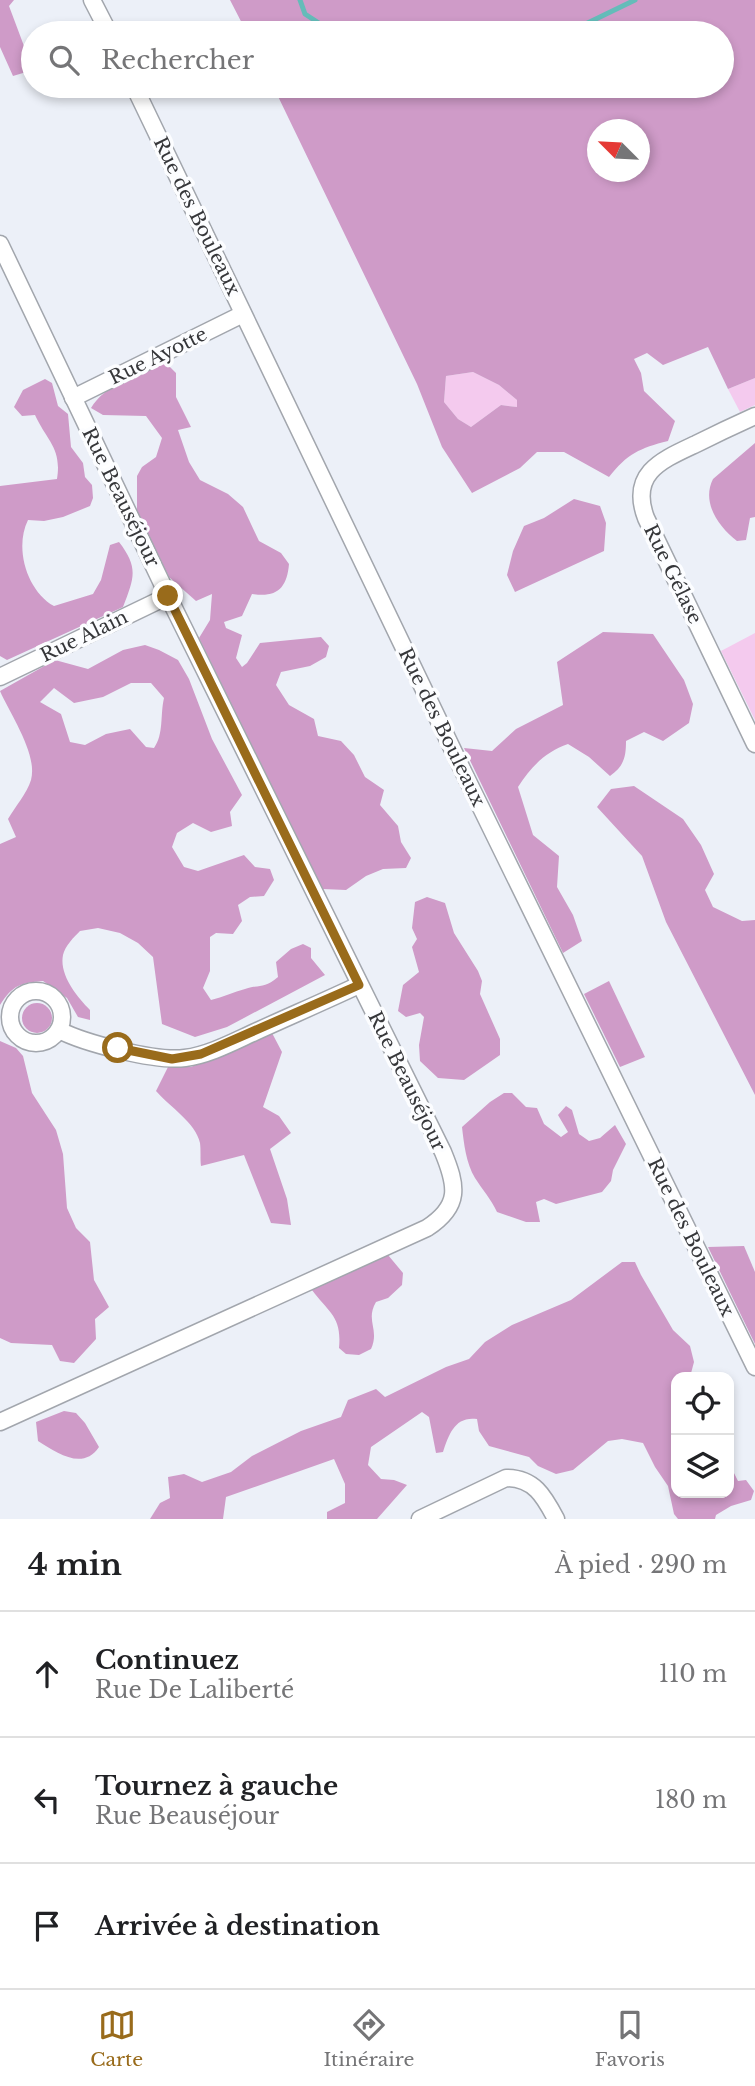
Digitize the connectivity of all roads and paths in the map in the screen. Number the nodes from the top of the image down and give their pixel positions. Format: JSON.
{"nodes":[{"id":1,"x":92,"y":0,"type":"edge"},
{"id":2,"x":102,"y":21,"type":"edge"},
{"id":3,"x":140,"y":98,"type":"edge"},
{"id":4,"x":0,"y":244,"type":"edge"},
{"id":5,"x":243,"y":314,"type":"junction"},
{"id":6,"x":73,"y":398,"type":"junction"},
{"id":7,"x":755,"y":416,"type":"edge"},
{"id":8,"x":168,"y":596,"type":"junction"},
{"id":9,"x":0,"y":677,"type":"edge"},
{"id":10,"x":755,"y":744,"type":"edge"},
{"id":11,"x":359,"y":985,"type":"junction"},
{"id":12,"x":59,"y":1030,"type":"dead end"},
{"id":13,"x":755,"y":1367,"type":"edge"},
{"id":14,"x":0,"y":1422,"type":"edge"},
{"id":15,"x":420,"y":1519,"type":"edge"},
{"id":16,"x":556,"y":1519,"type":"edge"}],
"edges":[{"from":1,"to":2,"type":"street"},
{"from":3,"to":5,"type":"street","name":"Rue des Bouleaux"},
{"from":4,"to":6,"type":"street","name":"Rue Beauséjour"},
{"from":5,"to":6,"type":"street","name":"Rue Ayotte"},
{"from":5,"to":13,"type":"street","name":"Rue des Bouleaux"},
{"from":6,"to":8,"type":"street","name":"Rue Beauséjour"},
{"from":7,"to":10,"type":"street","name":"Rue Gélase"},
{"from":8,"to":9,"type":"street","name":"Rue Alain"},
{"from":8,"to":11,"type":"street","name":"Rue Beauséjour"},
{"from":11,"to":12,"type":"street"},
{"from":11,"to":14,"type":"street","name":"Rue Beauséjour"},
{"from":15,"to":16,"type":"street"}]}
